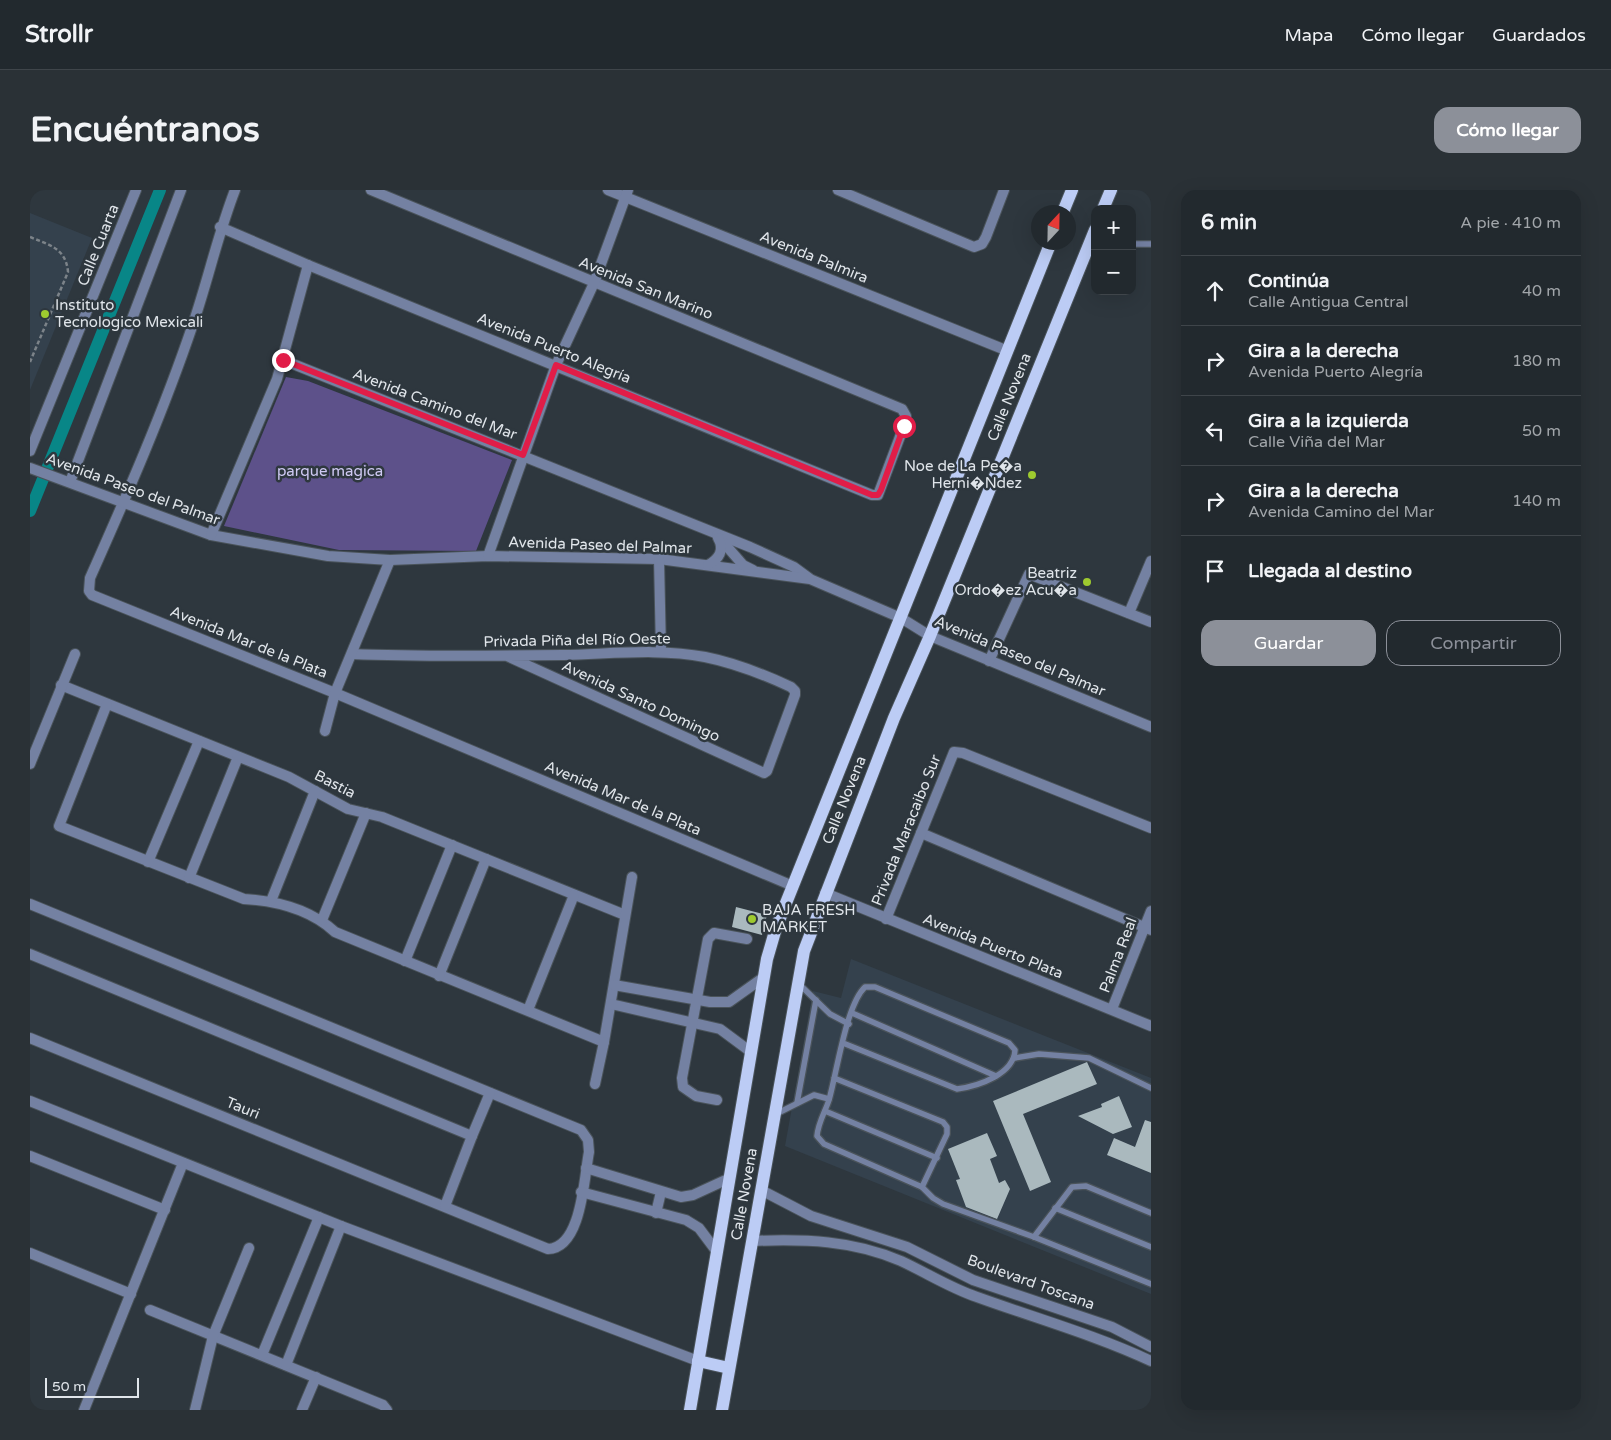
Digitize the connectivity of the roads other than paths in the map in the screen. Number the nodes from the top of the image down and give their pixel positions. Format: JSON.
{"nodes":[{"id":1,"x":136,"y":190,"type":"edge"},
{"id":2,"x":181,"y":190,"type":"edge"},
{"id":3,"x":235,"y":190,"type":"edge"},
{"id":4,"x":371,"y":190,"type":"edge"},
{"id":5,"x":608,"y":190,"type":"edge"},
{"id":6,"x":838,"y":190,"type":"edge"},
{"id":7,"x":1004,"y":190,"type":"edge"},
{"id":8,"x":1072,"y":190,"type":"edge"},
{"id":9,"x":1111,"y":190,"type":"edge"},
{"id":10,"x":626,"y":194,"type":"edge"},
{"id":11,"x":1066,"y":205,"type":"edge"},
{"id":12,"x":1105,"y":205,"type":"edge"},
{"id":13,"x":220,"y":227,"type":"junction"},
{"id":14,"x":1136,"y":244,"type":"edge"},
{"id":15,"x":1149,"y":244,"type":"edge"},
{"id":16,"x":1091,"y":248,"type":"edge"},
{"id":17,"x":1048,"y":250,"type":"edge"},
{"id":18,"x":308,"y":265,"type":"junction"},
{"id":19,"x":594,"y":282,"type":"junction"},
{"id":20,"x":1008,"y":351,"type":"junction"},
{"id":21,"x":283,"y":360,"type":"junction"},
{"id":22,"x":556,"y":365,"type":"junction"},
{"id":23,"x":30,"y":451,"type":"edge"},
{"id":24,"x":523,"y":455,"type":"junction"},
{"id":25,"x":33,"y":469,"type":"edge"},
{"id":26,"x":66,"y":480,"type":"junction"},
{"id":27,"x":878,"y":495,"type":"joint"},
{"id":28,"x":123,"y":503,"type":"junction"},
{"id":29,"x":715,"y":532,"type":"junction"},
{"id":30,"x":211,"y":535,"type":"junction"},
{"id":31,"x":488,"y":556,"type":"junction"},
{"id":32,"x":659,"y":559,"type":"junction"},
{"id":33,"x":390,"y":560,"type":"junction"},
{"id":34,"x":1151,"y":561,"type":"edge"},
{"id":35,"x":708,"y":564,"type":"junction"},
{"id":36,"x":758,"y":574,"type":"junction"},
{"id":37,"x":810,"y":579,"type":"junction"},
{"id":38,"x":1129,"y":613,"type":"junction"},
{"id":39,"x":901,"y":618,"type":"junction"},
{"id":40,"x":1151,"y":622,"type":"edge"},
{"id":41,"x":930,"y":636,"type":"junction"},
{"id":42,"x":661,"y":652,"type":"junction"},
{"id":43,"x":75,"y":654,"type":"dead end"},
{"id":44,"x":352,"y":654,"type":"junction"},
{"id":45,"x":507,"y":656,"type":"junction"},
{"id":46,"x":989,"y":661,"type":"junction"},
{"id":47,"x":61,"y":685,"type":"junction"},
{"id":48,"x":335,"y":693,"type":"junction"},
{"id":49,"x":107,"y":704,"type":"junction"},
{"id":50,"x":1151,"y":727,"type":"edge"},
{"id":51,"x":325,"y":731,"type":"dead end"},
{"id":52,"x":199,"y":741,"type":"junction"},
{"id":53,"x":238,"y":757,"type":"junction"},
{"id":54,"x":30,"y":764,"type":"edge"},
{"id":55,"x":764,"y":773,"type":"joint"},
{"id":56,"x":315,"y":792,"type":"junction"},
{"id":57,"x":366,"y":813,"type":"junction"},
{"id":58,"x":1151,"y":828,"type":"edge"},
{"id":59,"x":921,"y":834,"type":"junction"},
{"id":60,"x":452,"y":845,"type":"junction"},
{"id":61,"x":486,"y":859,"type":"junction"},
{"id":62,"x":148,"y":862,"type":"junction"},
{"id":63,"x":632,"y":877,"type":"dead end"},
{"id":64,"x":189,"y":878,"type":"junction"},
{"id":65,"x":793,"y":886,"type":"junction"},
{"id":66,"x":825,"y":893,"type":"junction"},
{"id":67,"x":574,"y":894,"type":"junction"},
{"id":68,"x":271,"y":900,"type":"junction"},
{"id":69,"x":30,"y":904,"type":"edge"},
{"id":70,"x":1151,"y":911,"type":"edge"},
{"id":71,"x":625,"y":914,"type":"junction"},
{"id":72,"x":886,"y":919,"type":"junction"},
{"id":73,"x":322,"y":920,"type":"junction"},
{"id":74,"x":1148,"y":928,"type":"edge"},
{"id":75,"x":747,"y":939,"type":"dead end"},
{"id":76,"x":30,"y":954,"type":"edge"},
{"id":77,"x":405,"y":961,"type":"junction"},
{"id":78,"x":439,"y":976,"type":"junction"},
{"id":79,"x":764,"y":977,"type":"junction"},
{"id":80,"x":798,"y":982,"type":"junction"},
{"id":81,"x":614,"y":985,"type":"junction"},
{"id":82,"x":696,"y":1000,"type":"junction"},
{"id":83,"x":816,"y":1000,"type":"junction"},
{"id":84,"x":611,"y":1004,"type":"junction"},
{"id":85,"x":1112,"y":1009,"type":"junction"},
{"id":86,"x":528,"y":1010,"type":"junction"},
{"id":87,"x":852,"y":1013,"type":"junction"},
{"id":88,"x":692,"y":1022,"type":"junction"},
{"id":89,"x":849,"y":1024,"type":"junction"},
{"id":90,"x":1151,"y":1026,"type":"edge"},
{"id":91,"x":30,"y":1038,"type":"edge"},
{"id":92,"x":604,"y":1042,"type":"junction"},
{"id":93,"x":843,"y":1043,"type":"junction"},
{"id":94,"x":751,"y":1052,"type":"junction"},
{"id":95,"x":1014,"y":1058,"type":"junction"},
{"id":96,"x":996,"y":1076,"type":"junction"},
{"id":97,"x":834,"y":1078,"type":"junction"},
{"id":98,"x":595,"y":1084,"type":"dead end"},
{"id":99,"x":1151,"y":1088,"type":"edge"},
{"id":100,"x":490,"y":1093,"type":"junction"},
{"id":101,"x":829,"y":1099,"type":"junction"},
{"id":102,"x":717,"y":1100,"type":"dead end"},
{"id":103,"x":30,"y":1101,"type":"edge"},
{"id":104,"x":798,"y":1103,"type":"junction"},
{"id":105,"x":825,"y":1111,"type":"junction"},
{"id":106,"x":774,"y":1116,"type":"junction"},
{"id":107,"x":472,"y":1136,"type":"junction"},
{"id":108,"x":30,"y":1156,"type":"edge"},
{"id":109,"x":937,"y":1158,"type":"junction"},
{"id":110,"x":182,"y":1163,"type":"junction"},
{"id":111,"x":586,"y":1168,"type":"junction"},
{"id":112,"x":730,"y":1178,"type":"junction"},
{"id":113,"x":922,"y":1187,"type":"junction"},
{"id":114,"x":761,"y":1190,"type":"junction"},
{"id":115,"x":581,"y":1192,"type":"junction"},
{"id":116,"x":661,"y":1192,"type":"junction"},
{"id":117,"x":445,"y":1206,"type":"junction"},
{"id":118,"x":1055,"y":1208,"type":"junction"},
{"id":119,"x":165,"y":1210,"type":"junction"},
{"id":120,"x":656,"y":1212,"type":"junction"},
{"id":121,"x":1151,"y":1213,"type":"edge"},
{"id":122,"x":319,"y":1217,"type":"junction"},
{"id":123,"x":834,"y":1225,"type":"junction"},
{"id":124,"x":341,"y":1226,"type":"junction"},
{"id":125,"x":1034,"y":1237,"type":"junction"},
{"id":126,"x":752,"y":1241,"type":"junction"},
{"id":127,"x":831,"y":1242,"type":"junction"},
{"id":128,"x":1151,"y":1247,"type":"edge"},
{"id":129,"x":249,"y":1248,"type":"dead end"},
{"id":130,"x":717,"y":1252,"type":"junction"},
{"id":131,"x":30,"y":1253,"type":"edge"},
{"id":132,"x":973,"y":1280,"type":"junction"},
{"id":133,"x":1151,"y":1284,"type":"edge"},
{"id":134,"x":966,"y":1293,"type":"junction"},
{"id":135,"x":131,"y":1294,"type":"junction"},
{"id":136,"x":150,"y":1310,"type":"dead end"},
{"id":137,"x":213,"y":1336,"type":"junction"},
{"id":138,"x":1151,"y":1347,"type":"edge"},
{"id":139,"x":262,"y":1355,"type":"junction"},
{"id":140,"x":698,"y":1361,"type":"junction"},
{"id":141,"x":1151,"y":1361,"type":"edge"},
{"id":142,"x":286,"y":1365,"type":"junction"},
{"id":143,"x":729,"y":1368,"type":"junction"},
{"id":144,"x":316,"y":1377,"type":"junction"},
{"id":145,"x":84,"y":1410,"type":"edge"},
{"id":146,"x":195,"y":1410,"type":"edge"},
{"id":147,"x":302,"y":1410,"type":"edge"},
{"id":148,"x":387,"y":1410,"type":"edge"},
{"id":149,"x":690,"y":1410,"type":"edge"},
{"id":150,"x":722,"y":1410,"type":"edge"}],
"edges":[{"from":1,"to":23,"type":"street","name":"Calle Cuarta"},
{"from":2,"to":26,"type":"street"},
{"from":3,"to":13,"type":"street","name":"Avenida Mar de la Plata"},
{"from":4,"to":19,"type":"street","name":"Avenida San Marino"},
{"from":5,"to":10,"type":"street","name":"Avenida Palmira"},
{"from":6,"to":7,"type":"street"},
{"from":8,"to":11,"type":"main road"},
{"from":9,"to":12,"type":"main road"},
{"from":10,"to":19,"type":"street"},
{"from":10,"to":20,"type":"street","name":"Avenida Palmira"},
{"from":13,"to":18,"type":"street","name":"Avenida Puerto Alegría"},
{"from":13,"to":28,"type":"street","name":"Avenida Mar de la Plata"},
{"from":14,"to":15,"type":"lane"},
{"from":16,"to":41,"type":"main road","name":"Calle Novena"},
{"from":17,"to":20,"type":"main road","name":"Calle Novena"},
{"from":18,"to":21,"type":"street"},
{"from":18,"to":22,"type":"street","name":"Avenida Puerto Alegría"},
{"from":19,"to":22,"type":"street"},
{"from":19,"to":27,"type":"street","name":"Avenida San Marino"},
{"from":20,"to":39,"type":"main road","name":"Calle Novena"},
{"from":21,"to":24,"type":"street","name":"Avenida Camino del Mar"},
{"from":21,"to":30,"type":"street"},
{"from":22,"to":24,"type":"street"},
{"from":22,"to":27,"type":"street","name":"Avenida Puerto Alegría"},
{"from":24,"to":29,"type":"street","name":"Avenida Camino del Mar"},
{"from":24,"to":31,"type":"street"},
{"from":25,"to":26,"type":"street","name":"Avenida Paseo del Palmar"},
{"from":26,"to":28,"type":"street","name":"Avenida Paseo del Palmar"},
{"from":28,"to":30,"type":"street","name":"Avenida Paseo del Palmar"},
{"from":28,"to":48,"type":"street","name":"Avenida Mar de la Plata"},
{"from":29,"to":35,"type":"street"},
{"from":29,"to":36,"type":"street","name":"Avenida Camino del Mar"},
{"from":29,"to":37,"type":"street","name":"Avenida Camino del Mar"},
{"from":30,"to":33,"type":"street","name":"Avenida Paseo del Palmar"},
{"from":31,"to":32,"type":"street","name":"Avenida Paseo del Palmar"},
{"from":31,"to":33,"type":"street","name":"Avenida Paseo del Palmar"},
{"from":32,"to":35,"type":"street","name":"Avenida Paseo del Palmar"},
{"from":32,"to":42,"type":"street"},
{"from":33,"to":44,"type":"street"},
{"from":34,"to":38,"type":"street"},
{"from":35,"to":36,"type":"street","name":"Avenida Paseo del Palmar"},
{"from":36,"to":37,"type":"street","name":"Avenida Paseo del Palmar"},
{"from":37,"to":39,"type":"street","name":"Avenida Paseo del Palmar"},
{"from":38,"to":40,"type":"street"},
{"from":38,"to":46,"type":"street"},
{"from":39,"to":41,"type":"street","name":"Avenida Paseo del Palmar"},
{"from":39,"to":65,"type":"main road","name":"Calle Novena"},
{"from":41,"to":46,"type":"street","name":"Avenida Paseo del Palmar"},
{"from":41,"to":66,"type":"main road","name":"Calle Novena"},
{"from":42,"to":45,"type":"street","name":"Privada Piña del Río Oeste"},
{"from":42,"to":55,"type":"street","name":"Privada Piña del Río Oeste"},
{"from":43,"to":47,"type":"street"},
{"from":44,"to":45,"type":"street","name":"Privada Piña del Río Oeste"},
{"from":44,"to":48,"type":"street"},
{"from":45,"to":55,"type":"street","name":"Avenida Santo Domingo"},
{"from":46,"to":50,"type":"street","name":"Avenida Paseo del Palmar"},
{"from":47,"to":49,"type":"street","name":"Bastia"},
{"from":47,"to":54,"type":"street"},
{"from":48,"to":51,"type":"street"},
{"from":48,"to":65,"type":"street","name":"Avenida Mar de la Plata"},
{"from":49,"to":52,"type":"street","name":"Bastia"},
{"from":49,"to":62,"type":"street"},
{"from":52,"to":53,"type":"street","name":"Bastia"},
{"from":52,"to":62,"type":"street"},
{"from":53,"to":56,"type":"street","name":"Bastia"},
{"from":53,"to":64,"type":"street"},
{"from":56,"to":57,"type":"street","name":"Bastia"},
{"from":56,"to":68,"type":"street"},
{"from":57,"to":60,"type":"street","name":"Bastia"},
{"from":57,"to":73,"type":"street"},
{"from":58,"to":59,"type":"street","name":"Privada Maracaibo Sur"},
{"from":59,"to":72,"type":"street","name":"Privada Maracaibo Sur"},
{"from":59,"to":74,"type":"street"},
{"from":60,"to":61,"type":"street","name":"Bastia"},
{"from":60,"to":77,"type":"street"},
{"from":61,"to":67,"type":"street","name":"Bastia"},
{"from":61,"to":78,"type":"street"},
{"from":62,"to":64,"type":"street"},
{"from":63,"to":71,"type":"street"},
{"from":64,"to":68,"type":"street"},
{"from":65,"to":79,"type":"main road","name":"Calle Novena"},
{"from":66,"to":72,"type":"street","name":"Avenida Puerto Plata"},
{"from":66,"to":80,"type":"main road","name":"Calle Novena"},
{"from":67,"to":71,"type":"street","name":"Bastia"},
{"from":67,"to":86,"type":"street"},
{"from":68,"to":73,"type":"street"},
{"from":69,"to":100,"type":"street"},
{"from":70,"to":74,"type":"street","name":"Palma Real"},
{"from":71,"to":81,"type":"street"},
{"from":72,"to":85,"type":"street","name":"Avenida Puerto Plata"},
{"from":73,"to":77,"type":"street"},
{"from":74,"to":85,"type":"street","name":"Palma Real"},
{"from":75,"to":82,"type":"street"},
{"from":76,"to":107,"type":"street"},
{"from":77,"to":78,"type":"street"},
{"from":78,"to":86,"type":"street"},
{"from":79,"to":82,"type":"street"},
{"from":79,"to":94,"type":"main road","name":"Calle Novena"},
{"from":80,"to":83,"type":"lane"},
{"from":80,"to":106,"type":"main road","name":"Calle Novena"},
{"from":81,"to":82,"type":"street"},
{"from":81,"to":84,"type":"street"},
{"from":82,"to":88,"type":"street"},
{"from":83,"to":89,"type":"lane"},
{"from":83,"to":104,"type":"lane"},
{"from":84,"to":88,"type":"street"},
{"from":84,"to":92,"type":"street"},
{"from":85,"to":90,"type":"street","name":"Avenida Puerto Plata"},
{"from":86,"to":92,"type":"street"},
{"from":87,"to":89,"type":"lane"},
{"from":87,"to":95,"type":"lane"},
{"from":87,"to":96,"type":"lane"},
{"from":88,"to":94,"type":"street"},
{"from":88,"to":102,"type":"street"},
{"from":89,"to":93,"type":"lane"},
{"from":91,"to":117,"type":"street","name":"Tauri"},
{"from":92,"to":98,"type":"street"},
{"from":93,"to":96,"type":"lane"},
{"from":93,"to":97,"type":"lane"},
{"from":94,"to":112,"type":"main road","name":"Calle Novena"},
{"from":95,"to":96,"type":"lane"},
{"from":95,"to":99,"type":"lane"},
{"from":97,"to":101,"type":"lane"},
{"from":97,"to":109,"type":"lane"},
{"from":100,"to":107,"type":"street"},
{"from":100,"to":111,"type":"street"},
{"from":101,"to":104,"type":"lane"},
{"from":101,"to":105,"type":"lane"},
{"from":103,"to":110,"type":"street"},
{"from":104,"to":106,"type":"lane"},
{"from":105,"to":109,"type":"lane"},
{"from":105,"to":113,"type":"lane"},
{"from":106,"to":114,"type":"main road","name":"Calle Novena"},
{"from":107,"to":117,"type":"street"},
{"from":108,"to":119,"type":"street"},
{"from":109,"to":113,"type":"lane"},
{"from":110,"to":119,"type":"street"},
{"from":110,"to":122,"type":"street"},
{"from":111,"to":115,"type":"street"},
{"from":111,"to":116,"type":"street"},
{"from":112,"to":116,"type":"street"},
{"from":112,"to":130,"type":"main road","name":"Calle Novena"},
{"from":113,"to":125,"type":"lane"},
{"from":114,"to":123,"type":"street","name":"Boulevard Toscana"},
{"from":114,"to":126,"type":"main road","name":"Calle Novena"},
{"from":115,"to":117,"type":"street","name":"Tauri"},
{"from":115,"to":120,"type":"street"},
{"from":116,"to":120,"type":"street"},
{"from":118,"to":121,"type":"lane"},
{"from":118,"to":125,"type":"lane"},
{"from":118,"to":128,"type":"lane"},
{"from":119,"to":135,"type":"street"},
{"from":120,"to":130,"type":"street"},
{"from":122,"to":124,"type":"street"},
{"from":122,"to":139,"type":"street"},
{"from":123,"to":127,"type":"street"},
{"from":123,"to":132,"type":"street","name":"Boulevard Toscana"},
{"from":124,"to":140,"type":"street"},
{"from":124,"to":142,"type":"street"},
{"from":125,"to":133,"type":"lane"},
{"from":126,"to":127,"type":"street","name":"Boulevard Toscana"},
{"from":126,"to":143,"type":"main road","name":"Calle Novena"},
{"from":127,"to":134,"type":"street","name":"Boulevard Toscana"},
{"from":129,"to":137,"type":"street"},
{"from":130,"to":140,"type":"main road","name":"Calle Novena"},
{"from":131,"to":135,"type":"street"},
{"from":132,"to":134,"type":"street"},
{"from":132,"to":138,"type":"street","name":"Boulevard Toscana"},
{"from":134,"to":141,"type":"street","name":"Boulevard Toscana"},
{"from":135,"to":145,"type":"street"},
{"from":136,"to":137,"type":"street"},
{"from":137,"to":139,"type":"street"},
{"from":137,"to":146,"type":"street"},
{"from":139,"to":142,"type":"street"},
{"from":140,"to":143,"type":"main road"},
{"from":140,"to":149,"type":"main road","name":"Calle Novena"},
{"from":142,"to":144,"type":"street"},
{"from":143,"to":150,"type":"main road","name":"Calle Novena"},
{"from":144,"to":147,"type":"street"},
{"from":144,"to":148,"type":"street"}]}
